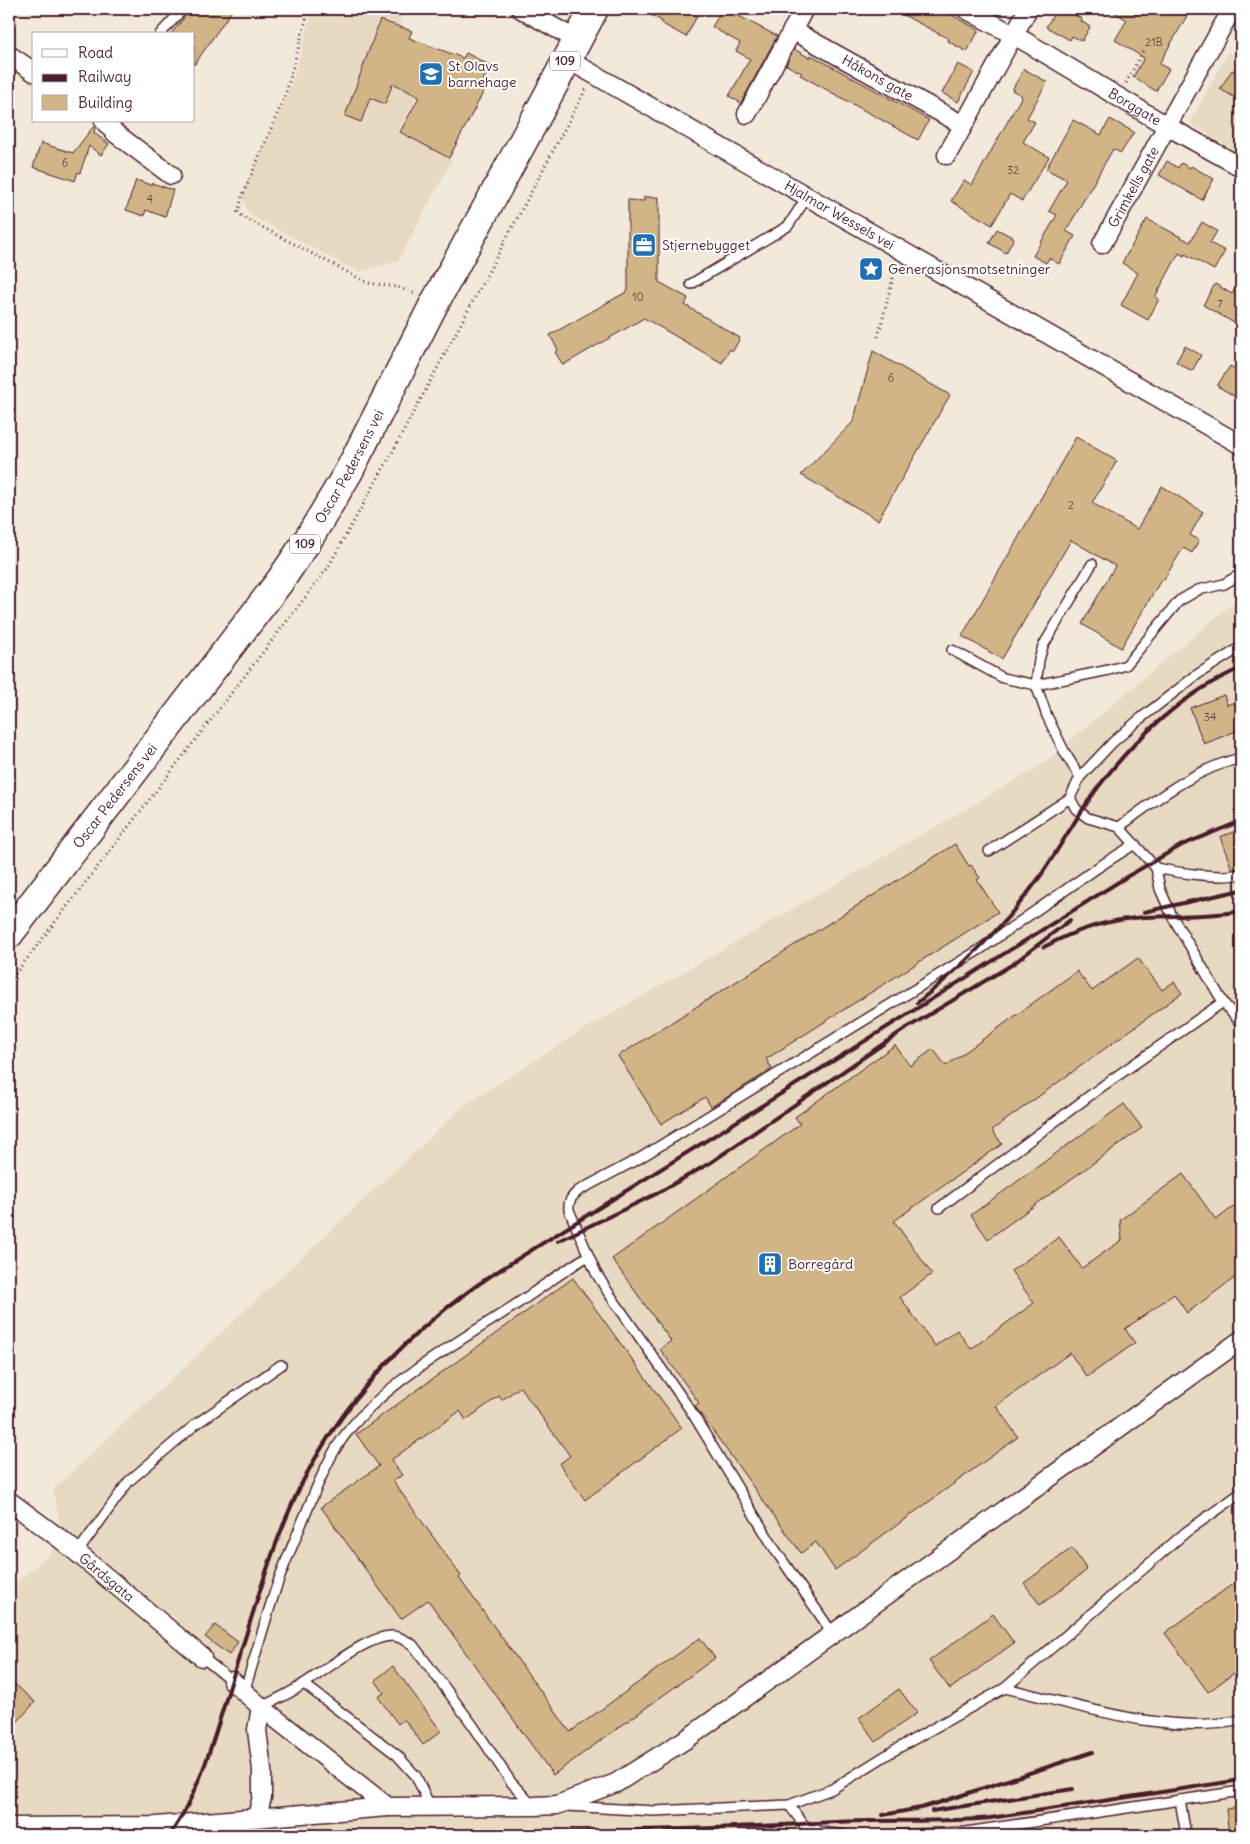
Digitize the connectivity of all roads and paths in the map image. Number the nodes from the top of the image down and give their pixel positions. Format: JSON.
{"nodes":[{"id":1,"x":183,"y":9,"type":"edge"},
{"id":2,"x":309,"y":9,"type":"edge"},
{"id":3,"x":521,"y":9,"type":"edge"},
{"id":4,"x":594,"y":9,"type":"edge"},
{"id":5,"x":804,"y":9,"type":"edge"},
{"id":6,"x":966,"y":9,"type":"edge"},
{"id":7,"x":1028,"y":9,"type":"edge"},
{"id":8,"x":1232,"y":9,"type":"edge"},
{"id":9,"x":792,"y":30,"type":"junction"},
{"id":10,"x":162,"y":32,"type":"edge"},
{"id":11,"x":1014,"y":35,"type":"junction"},
{"id":12,"x":572,"y":49,"type":"junction"},
{"id":13,"x":1143,"y":52,"type":"dead end"},
{"id":14,"x":9,"y":55,"type":"edge"},
{"id":15,"x":32,"y":71,"type":"edge"},
{"id":16,"x":1124,"y":88,"type":"dead end"},
{"id":17,"x":747,"y":114,"type":"dead end"},
{"id":18,"x":105,"y":122,"type":"edge"},
{"id":19,"x":963,"y":126,"type":"junction"},
{"id":20,"x":1167,"y":126,"type":"junction"},
{"id":21,"x":947,"y":155,"type":"dead end"},
{"id":22,"x":1241,"y":167,"type":"edge"},
{"id":23,"x":171,"y":175,"type":"dead end"},
{"id":24,"x":807,"y":197,"type":"junction"},
{"id":25,"x":1102,"y":244,"type":"dead end"},
{"id":26,"x":895,"y":270,"type":"dead end"},
{"id":27,"x":692,"y":284,"type":"dead end"},
{"id":28,"x":434,"y":304,"type":"junction"},
{"id":29,"x":878,"y":337,"type":"dead end"},
{"id":30,"x":1241,"y":445,"type":"edge"},
{"id":31,"x":1092,"y":564,"type":"dead end"},
{"id":32,"x":1241,"y":574,"type":"edge"},
{"id":33,"x":1241,"y":647,"type":"edge"},
{"id":34,"x":952,"y":650,"type":"dead end"},
{"id":35,"x":1036,"y":685,"type":"junction"},
{"id":36,"x":1241,"y":758,"type":"edge"},
{"id":37,"x":1080,"y":777,"type":"junction"},
{"id":38,"x":1070,"y":798,"type":"junction"},
{"id":39,"x":1119,"y":827,"type":"junction"},
{"id":40,"x":1135,"y":844,"type":"junction"},
{"id":41,"x":989,"y":851,"type":"dead end"},
{"id":42,"x":1156,"y":868,"type":"junction"},
{"id":43,"x":1241,"y":874,"type":"edge"},
{"id":44,"x":9,"y":934,"type":"edge"},
{"id":45,"x":1223,"y":1002,"type":"junction"},
{"id":46,"x":1241,"y":1024,"type":"edge"},
{"id":47,"x":939,"y":1208,"type":"dead end"},
{"id":48,"x":588,"y":1256,"type":"junction"},
{"id":49,"x":1241,"y":1340,"type":"edge"},
{"id":50,"x":282,"y":1365,"type":"dead end"},
{"id":51,"x":1241,"y":1494,"type":"edge"},
{"id":52,"x":9,"y":1501,"type":"edge"},
{"id":53,"x":77,"y":1553,"type":"junction"},
{"id":54,"x":833,"y":1634,"type":"junction"},
{"id":55,"x":202,"y":1657,"type":"joint"},
{"id":56,"x":304,"y":1684,"type":"junction"},
{"id":57,"x":238,"y":1686,"type":"junction"},
{"id":58,"x":1005,"y":1688,"type":"junction"},
{"id":59,"x":261,"y":1707,"type":"junction"},
{"id":60,"x":1241,"y":1720,"type":"edge"},
{"id":61,"x":1241,"y":1791,"type":"edge"},
{"id":62,"x":1180,"y":1800,"type":"junction"},
{"id":63,"x":557,"y":1805,"type":"junction"},
{"id":64,"x":789,"y":1805,"type":"junction"},
{"id":65,"x":388,"y":1806,"type":"junction"},
{"id":66,"x":430,"y":1806,"type":"junction"},
{"id":67,"x":534,"y":1806,"type":"junction"},
{"id":68,"x":258,"y":1816,"type":"junction"},
{"id":69,"x":9,"y":1827,"type":"edge"},
{"id":70,"x":152,"y":1830,"type":"edge"},
{"id":71,"x":966,"y":1834,"type":"edge"},
{"id":72,"x":136,"y":1835,"type":"edge"},
{"id":73,"x":844,"y":1835,"type":"edge"},
{"id":74,"x":897,"y":1835,"type":"edge"},
{"id":75,"x":1186,"y":1835,"type":"edge"}],
"edges":[{"from":1,"to":10,"type":"lane"},
{"from":2,"to":28,"type":"path"},
{"from":3,"to":12,"type":"street","name":"Hjalmar Wessels vei"},
{"from":4,"to":12,"type":"main road","name":"Oscar Pedersens vei","number":"109"},
{"from":5,"to":9,"type":"street"},
{"from":6,"to":11,"type":"street"},
{"from":7,"to":11,"type":"street"},
{"from":8,"to":20,"type":"street","name":"Borggate"},
{"from":9,"to":17,"type":"street"},
{"from":9,"to":19,"type":"street","name":"Håkons gate"},
{"from":11,"to":19,"type":"street"},
{"from":11,"to":20,"type":"street","name":"Borggate"},
{"from":12,"to":24,"type":"street","name":"Hjalmar Wessels vei"},
{"from":12,"to":28,"type":"main road","name":"Oscar Pedersens vei","number":"109"},
{"from":13,"to":16,"type":"path"},
{"from":14,"to":15,"type":"street"},
{"from":18,"to":23,"type":"street"},
{"from":19,"to":21,"type":"street"},
{"from":20,"to":22,"type":"street"},
{"from":20,"to":25,"type":"street","name":"Grimkells gate"},
{"from":24,"to":27,"type":"lane"},
{"from":24,"to":30,"type":"street","name":"Hjalmar Wessels vei"},
{"from":26,"to":29,"type":"path"},
{"from":28,"to":44,"type":"main road","name":"Oscar Pedersens vei","number":"109"},
{"from":31,"to":35,"type":"lane"},
{"from":32,"to":35,"type":"lane"},
{"from":33,"to":37,"type":"lane"},
{"from":34,"to":35,"type":"lane"},
{"from":35,"to":37,"type":"lane"},
{"from":36,"to":39,"type":"lane"},
{"from":37,"to":38,"type":"lane"},
{"from":38,"to":39,"type":"lane"},
{"from":38,"to":41,"type":"lane"},
{"from":39,"to":40,"type":"lane"},
{"from":40,"to":42,"type":"lane"},
{"from":40,"to":48,"type":"lane"},
{"from":42,"to":43,"type":"lane"},
{"from":42,"to":45,"type":"lane"},
{"from":45,"to":46,"type":"lane"},
{"from":45,"to":47,"type":"lane"},
{"from":48,"to":54,"type":"lane"},
{"from":48,"to":57,"type":"lane"},
{"from":49,"to":54,"type":"street"},
{"from":50,"to":53,"type":"lane"},
{"from":51,"to":58,"type":"lane"},
{"from":52,"to":53,"type":"street","name":"Gårdsgata"},
{"from":53,"to":55,"type":"street","name":"Gårdsgata"},
{"from":54,"to":63,"type":"street"},
{"from":55,"to":57,"type":"lane"},
{"from":56,"to":59,"type":"lane"},
{"from":56,"to":66,"type":"lane"},
{"from":56,"to":67,"type":"lane"},
{"from":57,"to":59,"type":"street"},
{"from":58,"to":60,"type":"lane"},
{"from":58,"to":64,"type":"lane"},
{"from":59,"to":65,"type":"street"},
{"from":59,"to":68,"type":"street"},
{"from":61,"to":62,"type":"lane"},
{"from":62,"to":71,"type":"lane"},
{"from":62,"to":75,"type":"lane"},
{"from":63,"to":64,"type":"lane"},
{"from":63,"to":67,"type":"street"},
{"from":64,"to":73,"type":"lane"},
{"from":65,"to":66,"type":"street"},
{"from":65,"to":68,"type":"street"},
{"from":66,"to":67,"type":"street"},
{"from":68,"to":70,"type":"street"},
{"from":69,"to":70,"type":"street"},
{"from":70,"to":72,"type":"lane"},
{"from":71,"to":74,"type":"lane"}]}
